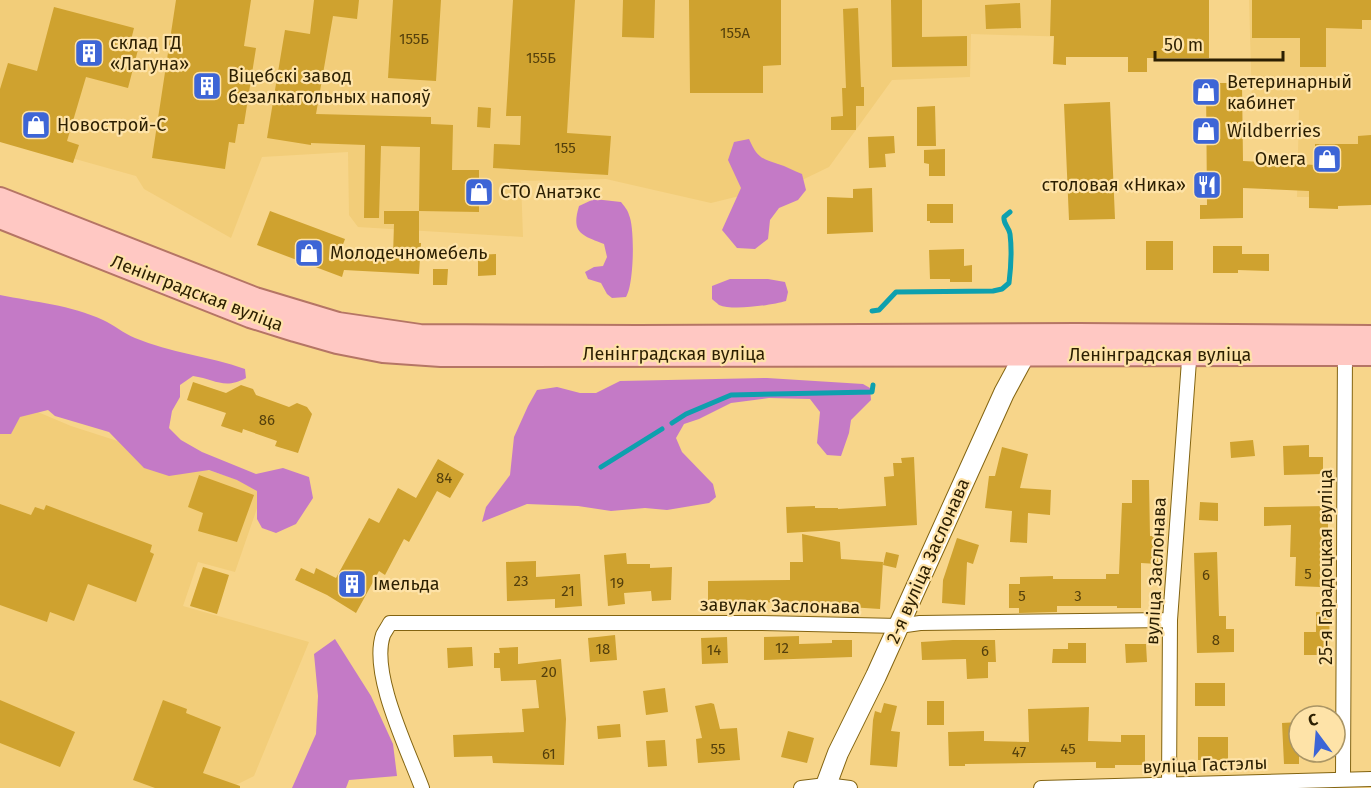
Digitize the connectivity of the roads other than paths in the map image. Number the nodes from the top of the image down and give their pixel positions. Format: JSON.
{"nodes":[{"id":1,"x":0,"y":199,"type":"edge"},
{"id":2,"x":0,"y":217,"type":"edge"},
{"id":3,"x":1371,"y":337,"type":"edge"},
{"id":4,"x":384,"y":342,"type":"junction"},
{"id":5,"x":1030,"y":345,"type":"junction"},
{"id":6,"x":1190,"y":346,"type":"junction"},
{"id":7,"x":1345,"y":346,"type":"junction"},
{"id":8,"x":1371,"y":354,"type":"edge"},
{"id":9,"x":1170,"y":620,"type":"junction"},
{"id":10,"x":899,"y":626,"type":"junction"},
{"id":11,"x":1343,"y":779,"type":"junction"},
{"id":12,"x":1371,"y":779,"type":"edge"},
{"id":13,"x":1169,"y":786,"type":"edge"},
{"id":14,"x":826,"y":787,"type":"edge"},
{"id":15,"x":422,"y":788,"type":"edge"},
{"id":16,"x":801,"y":788,"type":"edge"},
{"id":17,"x":850,"y":788,"type":"edge"},
{"id":18,"x":1041,"y":788,"type":"edge"}],
"edges":[{"from":1,"to":4,"type":"main road","name":"Ленінградская вуліца"},
{"from":2,"to":4,"type":"main road","name":"Ленінградская вуліца"},
{"from":3,"to":7,"type":"main road","name":"Ленінградская вуліца"},
{"from":4,"to":5,"type":"main road","name":"Ленінградская вуліца"},
{"from":5,"to":6,"type":"main road","name":"Ленінградская вуліца"},
{"from":5,"to":10,"type":"main road","name":"2-я вуліца Заслонава"},
{"from":6,"to":7,"type":"main road","name":"Ленінградская вуліца"},
{"from":6,"to":9,"type":"street","name":"вуліца Заслонава"},
{"from":7,"to":8,"type":"main road","name":"Ленінградская вуліца"},
{"from":7,"to":11,"type":"street","name":"25-я Гарадоцкая вуліца"},
{"from":9,"to":10,"type":"street","name":"завулак Заслонава"},
{"from":9,"to":13,"type":"street","name":"вуліца Заслонава"},
{"from":10,"to":14,"type":"main road","name":"2-я вуліца Заслонава"},
{"from":10,"to":15,"type":"street","name":"завулак Заслонава"},
{"from":11,"to":12,"type":"street","name":"вуліца Гастэлы"},
{"from":11,"to":13,"type":"street","name":"вуліца Гастэлы"},
{"from":13,"to":18,"type":"street","name":"вуліца Гастэлы"},
{"from":14,"to":16,"type":"street"},
{"from":14,"to":17,"type":"street"}]}
